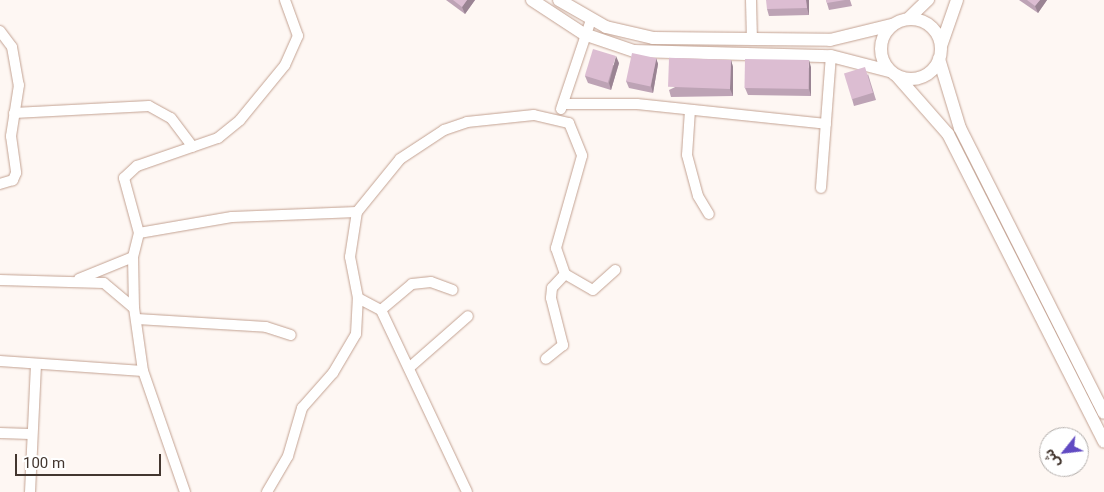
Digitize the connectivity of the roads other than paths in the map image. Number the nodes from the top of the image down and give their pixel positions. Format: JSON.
{"nodes":[{"id":1,"x":285,"y":0,"type":"edge"},
{"id":2,"x":532,"y":0,"type":"edge"},
{"id":3,"x":559,"y":0,"type":"edge"},
{"id":4,"x":751,"y":0,"type":"edge"},
{"id":5,"x":928,"y":0,"type":"edge"},
{"id":6,"x":956,"y":0,"type":"edge"},
{"id":7,"x":908,"y":18,"type":"junction"},
{"id":8,"x":591,"y":20,"type":"junction"},
{"id":9,"x":892,"y":25,"type":"junction"},
{"id":10,"x":0,"y":31,"type":"edge"},
{"id":11,"x":584,"y":34,"type":"junction"},
{"id":12,"x":752,"y":40,"type":"junction"},
{"id":13,"x":941,"y":46,"type":"junction"},
{"id":14,"x":743,"y":55,"type":"junction"},
{"id":15,"x":761,"y":55,"type":"junction"},
{"id":16,"x":831,"y":56,"type":"junction"},
{"id":17,"x":939,"y":59,"type":"junction"},
{"id":18,"x":893,"y":73,"type":"junction"},
{"id":19,"x":563,"y":104,"type":"junction"},
{"id":20,"x":690,"y":110,"type":"junction"},
{"id":21,"x":14,"y":113,"type":"junction"},
{"id":22,"x":558,"y":118,"type":"junction"},
{"id":23,"x":826,"y":124,"type":"junction"},
{"id":24,"x":193,"y":147,"type":"junction"},
{"id":25,"x":0,"y":184,"type":"edge"},
{"id":26,"x":821,"y":188,"type":"dead end"},
{"id":27,"x":357,"y":212,"type":"junction"},
{"id":28,"x":709,"y":214,"type":"dead end"},
{"id":29,"x":139,"y":232,"type":"junction"},
{"id":30,"x":133,"y":257,"type":"junction"},
{"id":31,"x":615,"y":270,"type":"dead end"},
{"id":32,"x":565,"y":274,"type":"junction"},
{"id":33,"x":0,"y":280,"type":"edge"},
{"id":34,"x":74,"y":280,"type":"junction"},
{"id":35,"x":453,"y":290,"type":"dead end"},
{"id":36,"x":358,"y":298,"type":"junction"},
{"id":37,"x":134,"y":308,"type":"junction"},
{"id":38,"x":381,"y":310,"type":"junction"},
{"id":39,"x":468,"y":316,"type":"dead end"},
{"id":40,"x":136,"y":319,"type":"junction"},
{"id":41,"x":1060,"y":325,"type":"junction"},
{"id":42,"x":1048,"y":331,"type":"junction"},
{"id":43,"x":291,"y":335,"type":"dead end"},
{"id":44,"x":546,"y":359,"type":"dead end"},
{"id":45,"x":0,"y":361,"type":"edge"},
{"id":46,"x":36,"y":364,"type":"junction"},
{"id":47,"x":410,"y":367,"type":"junction"},
{"id":48,"x":143,"y":371,"type":"junction"},
{"id":49,"x":1104,"y":413,"type":"edge"},
{"id":50,"x":0,"y":433,"type":"edge"},
{"id":51,"x":30,"y":434,"type":"junction"},
{"id":52,"x":1104,"y":442,"type":"edge"},
{"id":53,"x":30,"y":492,"type":"edge"},
{"id":54,"x":185,"y":492,"type":"edge"},
{"id":55,"x":267,"y":492,"type":"edge"},
{"id":56,"x":467,"y":492,"type":"edge"}],
"edges":[{"from":1,"to":24,"type":"street"},
{"from":2,"to":11,"type":"street"},
{"from":3,"to":8,"type":"street"},
{"from":4,"to":12,"type":"street"},
{"from":5,"to":7,"type":"street"},
{"from":6,"to":13,"type":"street"},
{"from":7,"to":9,"type":"street"},
{"from":7,"to":13,"type":"street"},
{"from":8,"to":11,"type":"street"},
{"from":8,"to":12,"type":"street"},
{"from":9,"to":12,"type":"street"},
{"from":9,"to":18,"type":"street"},
{"from":10,"to":21,"type":"street"},
{"from":11,"to":14,"type":"street"},
{"from":11,"to":19,"type":"street"},
{"from":12,"to":14,"type":"street"},
{"from":12,"to":15,"type":"street"},
{"from":13,"to":17,"type":"street"},
{"from":14,"to":15,"type":"street"},
{"from":15,"to":16,"type":"street"},
{"from":16,"to":18,"type":"street"},
{"from":16,"to":23,"type":"street"},
{"from":17,"to":18,"type":"street"},
{"from":17,"to":41,"type":"street"},
{"from":18,"to":42,"type":"street"},
{"from":19,"to":20,"type":"street"},
{"from":19,"to":22,"type":"street"},
{"from":20,"to":23,"type":"street"},
{"from":20,"to":28,"type":"street"},
{"from":21,"to":24,"type":"street"},
{"from":21,"to":25,"type":"street"},
{"from":22,"to":27,"type":"street"},
{"from":22,"to":32,"type":"street"},
{"from":23,"to":26,"type":"street"},
{"from":24,"to":29,"type":"street"},
{"from":27,"to":29,"type":"street"},
{"from":27,"to":36,"type":"street"},
{"from":29,"to":30,"type":"street"},
{"from":30,"to":34,"type":"street"},
{"from":30,"to":37,"type":"street"},
{"from":31,"to":32,"type":"street"},
{"from":32,"to":44,"type":"street"},
{"from":33,"to":34,"type":"street"},
{"from":34,"to":37,"type":"street"},
{"from":35,"to":38,"type":"street"},
{"from":36,"to":38,"type":"street"},
{"from":36,"to":55,"type":"street"},
{"from":37,"to":40,"type":"street"},
{"from":38,"to":47,"type":"street"},
{"from":39,"to":47,"type":"street"},
{"from":40,"to":43,"type":"street"},
{"from":40,"to":48,"type":"street"},
{"from":41,"to":42,"type":"street"},
{"from":41,"to":49,"type":"street"},
{"from":42,"to":52,"type":"street"},
{"from":45,"to":46,"type":"street"},
{"from":46,"to":48,"type":"street"},
{"from":46,"to":51,"type":"street"},
{"from":47,"to":56,"type":"street"},
{"from":48,"to":54,"type":"street"},
{"from":50,"to":51,"type":"street"},
{"from":51,"to":53,"type":"street"}]}
